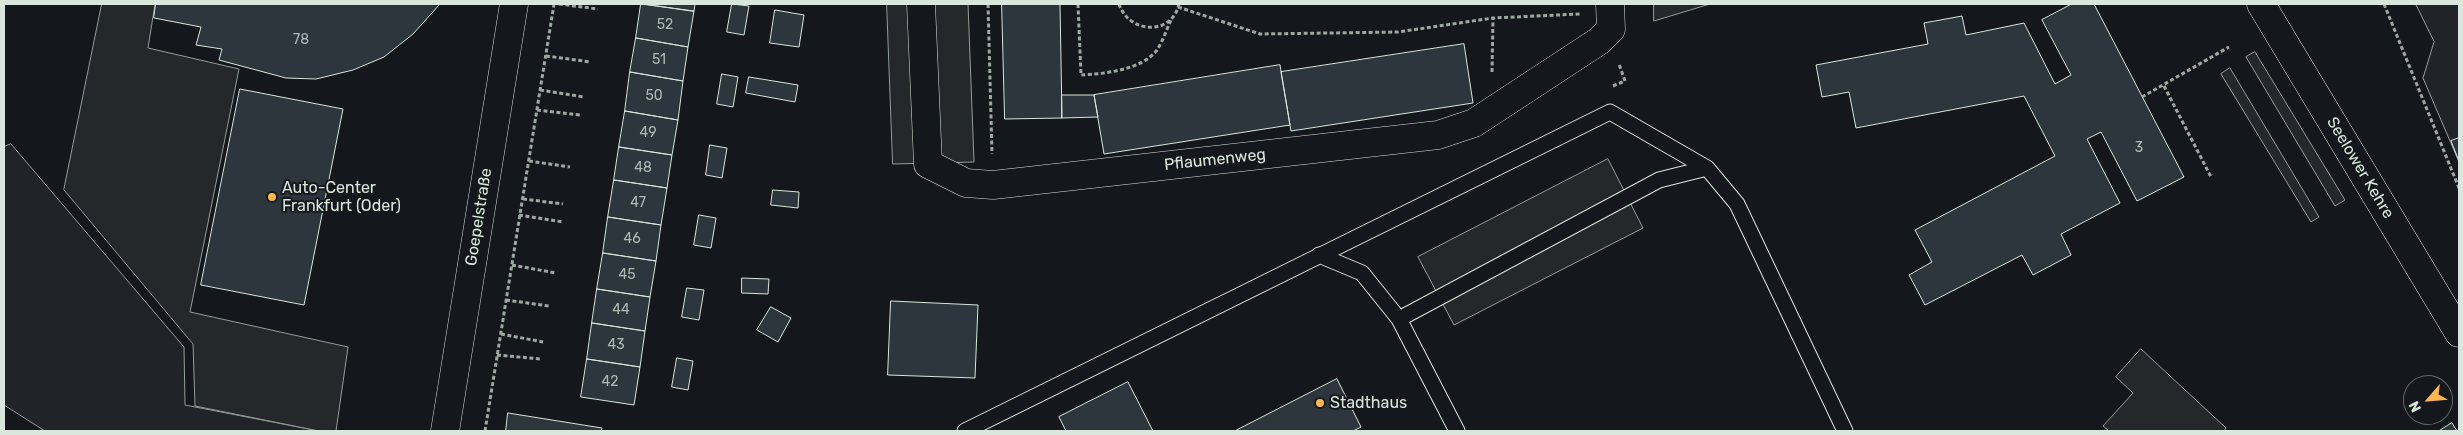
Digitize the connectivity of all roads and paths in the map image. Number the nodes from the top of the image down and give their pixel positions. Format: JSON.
{"nodes":[{"id":1,"x":514,"y":4,"type":"edge"},
{"id":2,"x":554,"y":4,"type":"edge"},
{"id":3,"x":558,"y":4,"type":"edge"},
{"id":4,"x":921,"y":4,"type":"edge"},
{"id":5,"x":988,"y":4,"type":"edge"},
{"id":6,"x":1078,"y":4,"type":"edge"},
{"id":7,"x":1119,"y":4,"type":"edge"},
{"id":8,"x":2261,"y":4,"type":"edge"},
{"id":9,"x":2384,"y":4,"type":"edge"},
{"id":10,"x":1179,"y":5,"type":"edge"},
{"id":11,"x":1610,"y":8,"type":"edge"},
{"id":12,"x":598,"y":9,"type":"dead end"},
{"id":13,"x":1172,"y":18,"type":"junction"},
{"id":14,"x":1493,"y":18,"type":"junction"},
{"id":15,"x":2229,"y":48,"type":"dead end"},
{"id":16,"x":546,"y":56,"type":"junction"},
{"id":17,"x":1625,"y":58,"type":"dead end"},
{"id":18,"x":591,"y":62,"type":"dead end"},
{"id":19,"x":2164,"y":86,"type":"junction"},
{"id":20,"x":540,"y":90,"type":"junction"},
{"id":21,"x":584,"y":97,"type":"dead end"},
{"id":22,"x":2142,"y":97,"type":"dead end"},
{"id":23,"x":537,"y":110,"type":"junction"},
{"id":24,"x":1610,"y":112,"type":"junction"},
{"id":25,"x":1491,"y":113,"type":"junction"},
{"id":26,"x":580,"y":115,"type":"dead end"},
{"id":27,"x":529,"y":161,"type":"junction"},
{"id":28,"x":570,"y":167,"type":"dead end"},
{"id":29,"x":1707,"y":168,"type":"junction"},
{"id":30,"x":2211,"y":177,"type":"dead end"},
{"id":31,"x":992,"y":185,"type":"junction"},
{"id":32,"x":2459,"y":188,"type":"edge"},
{"id":33,"x":523,"y":199,"type":"junction"},
{"id":34,"x":564,"y":204,"type":"dead end"},
{"id":35,"x":519,"y":215,"type":"junction"},
{"id":36,"x":563,"y":222,"type":"dead end"},
{"id":37,"x":1319,"y":255,"type":"junction"},
{"id":38,"x":512,"y":264,"type":"junction"},
{"id":39,"x":556,"y":272,"type":"dead end"},
{"id":40,"x":506,"y":300,"type":"junction"},
{"id":41,"x":548,"y":306,"type":"dead end"},
{"id":42,"x":1399,"y":319,"type":"junction"},
{"id":43,"x":2459,"y":333,"type":"edge"},
{"id":44,"x":500,"y":334,"type":"junction"},
{"id":45,"x":543,"y":342,"type":"dead end"},
{"id":46,"x":497,"y":355,"type":"junction"},
{"id":47,"x":541,"y":359,"type":"dead end"},
{"id":48,"x":445,"y":431,"type":"edge"},
{"id":49,"x":485,"y":431,"type":"edge"},
{"id":50,"x":966,"y":431,"type":"edge"},
{"id":51,"x":1457,"y":431,"type":"edge"},
{"id":52,"x":1845,"y":431,"type":"edge"}],
"edges":[{"from":1,"to":48,"type":"street","name":"Goepelstraße"},
{"from":2,"to":16,"type":"path"},
{"from":3,"to":12,"type":"path"},
{"from":4,"to":31,"type":"street","name":"Pflaumenweg"},
{"from":5,"to":31,"type":"path"},
{"from":6,"to":13,"type":"path"},
{"from":7,"to":13,"type":"path"},
{"from":8,"to":43,"type":"street","name":"Seelower Kehre"},
{"from":9,"to":32,"type":"path"},
{"from":10,"to":13,"type":"path"},
{"from":10,"to":14,"type":"path"},
{"from":11,"to":14,"type":"path"},
{"from":11,"to":25,"type":"street","name":"Pflaumenweg"},
{"from":14,"to":25,"type":"path"},
{"from":15,"to":19,"type":"path"},
{"from":16,"to":18,"type":"path"},
{"from":16,"to":20,"type":"path"},
{"from":17,"to":24,"type":"path"},
{"from":19,"to":22,"type":"path"},
{"from":19,"to":30,"type":"path"},
{"from":20,"to":21,"type":"path"},
{"from":20,"to":23,"type":"path"},
{"from":23,"to":26,"type":"path"},
{"from":23,"to":27,"type":"path"},
{"from":24,"to":29,"type":"lane"},
{"from":24,"to":37,"type":"lane"},
{"from":25,"to":31,"type":"street","name":"Pflaumenweg"},
{"from":27,"to":28,"type":"path"},
{"from":27,"to":33,"type":"path"},
{"from":29,"to":42,"type":"lane"},
{"from":29,"to":52,"type":"lane"},
{"from":33,"to":34,"type":"path"},
{"from":33,"to":35,"type":"path"},
{"from":35,"to":36,"type":"path"},
{"from":35,"to":38,"type":"path"},
{"from":37,"to":42,"type":"lane"},
{"from":37,"to":50,"type":"lane"},
{"from":38,"to":39,"type":"path"},
{"from":38,"to":40,"type":"path"},
{"from":40,"to":41,"type":"path"},
{"from":40,"to":44,"type":"path"},
{"from":42,"to":51,"type":"lane"},
{"from":44,"to":45,"type":"path"},
{"from":44,"to":46,"type":"path"},
{"from":46,"to":47,"type":"path"},
{"from":46,"to":49,"type":"path"}]}
